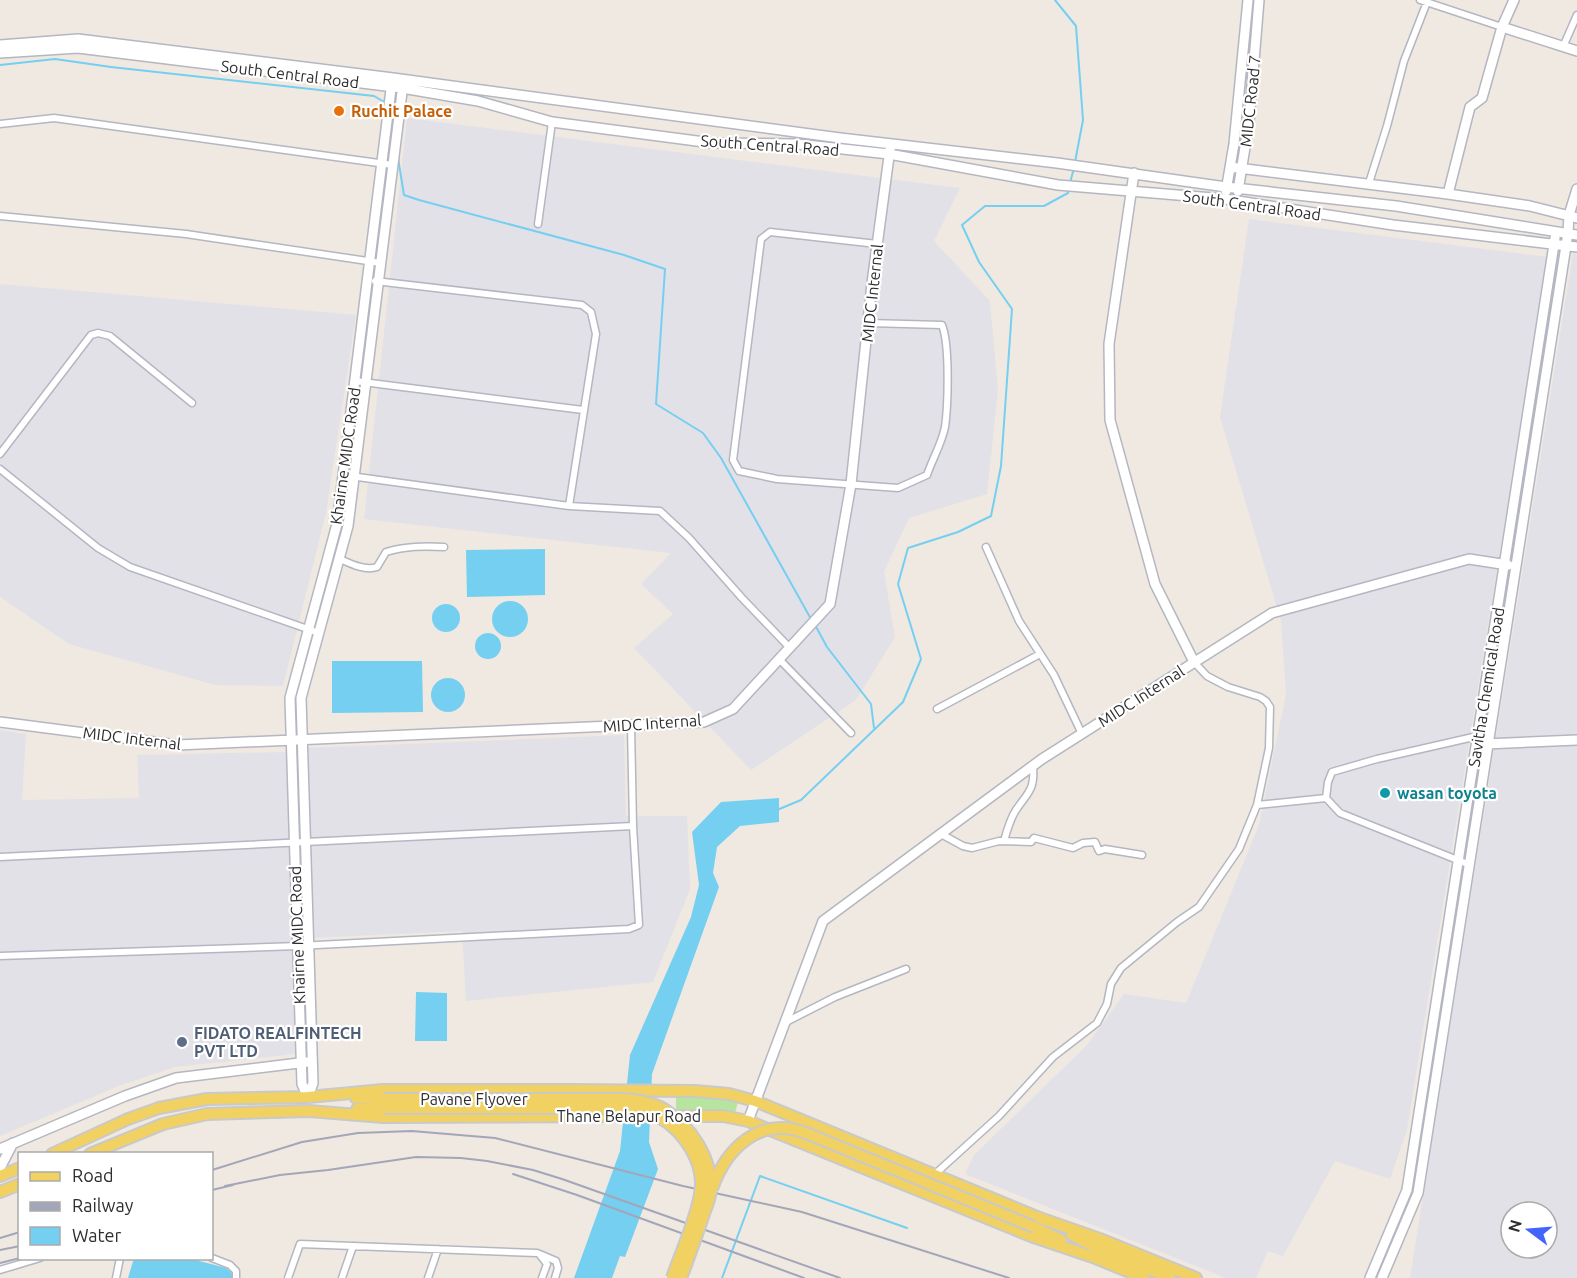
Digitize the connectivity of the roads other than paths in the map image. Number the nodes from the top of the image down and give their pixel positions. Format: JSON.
{"nodes":[{"id":1,"x":1248,"y":0,"type":"edge"},
{"id":2,"x":1259,"y":0,"type":"edge"},
{"id":3,"x":1514,"y":0,"type":"edge"},
{"id":4,"x":1423,"y":1,"type":"edge"},
{"id":5,"x":1577,"y":15,"type":"edge"},
{"id":6,"x":1502,"y":27,"type":"junction"},
{"id":7,"x":0,"y":46,"type":"edge"},
{"id":8,"x":1563,"y":47,"type":"junction"},
{"id":9,"x":1577,"y":51,"type":"edge"},
{"id":10,"x":392,"y":82,"type":"junction"},
{"id":11,"x":403,"y":84,"type":"junction"},
{"id":12,"x":552,"y":122,"type":"junction"},
{"id":13,"x":0,"y":124,"type":"edge"},
{"id":14,"x":891,"y":144,"type":"junction"},
{"id":15,"x":889,"y":154,"type":"junction"},
{"id":16,"x":388,"y":164,"type":"junction"},
{"id":17,"x":1230,"y":167,"type":"junction"},
{"id":18,"x":1242,"y":168,"type":"junction"},
{"id":19,"x":1134,"y":173,"type":"junction"},
{"id":20,"x":1369,"y":183,"type":"junction"},
{"id":21,"x":1226,"y":186,"type":"junction"},
{"id":22,"x":1238,"y":188,"type":"junction"},
{"id":23,"x":1577,"y":189,"type":"edge"},
{"id":24,"x":1132,"y":190,"type":"junction"},
{"id":25,"x":1448,"y":194,"type":"junction"},
{"id":26,"x":1224,"y":199,"type":"junction"},
{"id":27,"x":1236,"y":201,"type":"junction"},
{"id":28,"x":0,"y":216,"type":"edge"},
{"id":29,"x":1573,"y":217,"type":"edge"},
{"id":30,"x":538,"y":224,"type":"dead end"},
{"id":31,"x":1556,"y":231,"type":"junction"},
{"id":32,"x":1573,"y":234,"type":"edge"},
{"id":33,"x":1554,"y":243,"type":"junction"},
{"id":34,"x":877,"y":244,"type":"junction"},
{"id":35,"x":1566,"y":245,"type":"junction"},
{"id":36,"x":1577,"y":247,"type":"edge"},
{"id":37,"x":370,"y":261,"type":"junction"},
{"id":38,"x":381,"y":263,"type":"junction"},
{"id":39,"x":368,"y":280,"type":"junction"},
{"id":40,"x":379,"y":281,"type":"junction"},
{"id":41,"x":868,"y":323,"type":"junction"},
{"id":42,"x":355,"y":381,"type":"junction"},
{"id":43,"x":366,"y":382,"type":"junction"},
{"id":44,"x":192,"y":403,"type":"dead end"},
{"id":45,"x":583,"y":410,"type":"junction"},
{"id":46,"x":0,"y":454,"type":"edge"},
{"id":47,"x":0,"y":469,"type":"edge"},
{"id":48,"x":343,"y":475,"type":"junction"},
{"id":49,"x":354,"y":476,"type":"junction"},
{"id":50,"x":851,"y":484,"type":"junction"},
{"id":51,"x":569,"y":506,"type":"junction"},
{"id":52,"x":444,"y":547,"type":"dead end"},
{"id":53,"x":987,"y":547,"type":"dead end"},
{"id":54,"x":339,"y":559,"type":"junction"},
{"id":55,"x":1505,"y":564,"type":"junction"},
{"id":56,"x":1517,"y":566,"type":"junction"},
{"id":57,"x":309,"y":630,"type":"junction"},
{"id":58,"x":319,"y":633,"type":"junction"},
{"id":59,"x":789,"y":647,"type":"junction"},
{"id":60,"x":1040,"y":654,"type":"junction"},
{"id":61,"x":779,"y":659,"type":"junction"},
{"id":62,"x":1194,"y":662,"type":"junction"},
{"id":63,"x":937,"y":709,"type":"dead end"},
{"id":64,"x":0,"y":722,"type":"edge"},
{"id":65,"x":632,"y":725,"type":"junction"},
{"id":66,"x":851,"y":732,"type":"dead end"},
{"id":67,"x":1082,"y":734,"type":"junction"},
{"id":68,"x":1490,"y":738,"type":"junction"},
{"id":69,"x":302,"y":739,"type":"junction"},
{"id":70,"x":292,"y":740,"type":"junction"},
{"id":71,"x":1577,"y":740,"type":"edge"},
{"id":72,"x":1478,"y":741,"type":"junction"},
{"id":73,"x":1033,"y":766,"type":"junction"},
{"id":74,"x":1326,"y":798,"type":"junction"},
{"id":75,"x":1257,"y":805,"type":"junction"},
{"id":76,"x":633,"y":826,"type":"junction"},
{"id":77,"x":941,"y":834,"type":"junction"},
{"id":78,"x":1004,"y":841,"type":"junction"},
{"id":79,"x":305,"y":842,"type":"junction"},
{"id":80,"x":295,"y":843,"type":"junction"},
{"id":81,"x":1142,"y":855,"type":"dead end"},
{"id":82,"x":0,"y":857,"type":"edge"},
{"id":83,"x":1459,"y":861,"type":"junction"},
{"id":84,"x":1470,"y":865,"type":"junction"},
{"id":85,"x":309,"y":945,"type":"junction"},
{"id":86,"x":298,"y":946,"type":"junction"},
{"id":87,"x":0,"y":956,"type":"edge"},
{"id":88,"x":906,"y":969,"type":"dead end"},
{"id":89,"x":784,"y":1023,"type":"junction"},
{"id":90,"x":312,"y":1062,"type":"junction"},
{"id":91,"x":301,"y":1063,"type":"junction"},
{"id":92,"x":308,"y":1097,"type":"junction"},
{"id":93,"x":755,"y":1101,"type":"junction"},
{"id":94,"x":383,"y":1103,"type":"junction"},
{"id":95,"x":309,"y":1111,"type":"junction"},
{"id":96,"x":748,"y":1121,"type":"junction"},
{"id":97,"x":14,"y":1143,"type":"junction"},
{"id":98,"x":0,"y":1149,"type":"edge"},
{"id":99,"x":56,"y":1152,"type":"edge"},
{"id":100,"x":94,"y":1152,"type":"edge"},
{"id":101,"x":0,"y":1168,"type":"edge"},
{"id":102,"x":18,"y":1169,"type":"edge"},
{"id":103,"x":933,"y":1175,"type":"junction"},
{"id":104,"x":0,"y":1176,"type":"edge"},
{"id":105,"x":18,"y":1185,"type":"edge"},
{"id":106,"x":0,"y":1192,"type":"edge"},
{"id":107,"x":710,"y":1194,"type":"junction"},
{"id":108,"x":1036,"y":1222,"type":"junction"},
{"id":109,"x":353,"y":1246,"type":"junction"},
{"id":110,"x":438,"y":1249,"type":"junction"},
{"id":111,"x":1095,"y":1252,"type":"junction"},
{"id":112,"x":537,"y":1253,"type":"junction"},
{"id":113,"x":213,"y":1258,"type":"edge"},
{"id":114,"x":33,"y":1260,"type":"edge"},
{"id":115,"x":120,"y":1260,"type":"edge"},
{"id":116,"x":0,"y":1270,"type":"edge"},
{"id":117,"x":116,"y":1278,"type":"edge"},
{"id":118,"x":236,"y":1278,"type":"edge"},
{"id":119,"x":288,"y":1278,"type":"edge"},
{"id":120,"x":342,"y":1278,"type":"edge"},
{"id":121,"x":428,"y":1278,"type":"edge"},
{"id":122,"x":542,"y":1278,"type":"edge"},
{"id":123,"x":555,"y":1278,"type":"edge"},
{"id":124,"x":672,"y":1278,"type":"edge"},
{"id":125,"x":681,"y":1278,"type":"edge"},
{"id":126,"x":1144,"y":1278,"type":"edge"},
{"id":127,"x":1170,"y":1278,"type":"edge"},
{"id":128,"x":1196,"y":1278,"type":"edge"},
{"id":129,"x":1370,"y":1278,"type":"edge"},
{"id":130,"x":1382,"y":1278,"type":"edge"}],
"edges":[{"from":1,"to":17,"type":"main road","name":"MIDC Road 7"},
{"from":2,"to":18,"type":"main road","name":"MIDC Road 7"},
{"from":3,"to":6,"type":"main road"},
{"from":4,"to":6,"type":"street"},
{"from":4,"to":20,"type":"street"},
{"from":5,"to":8,"type":"street"},
{"from":6,"to":8,"type":"main road"},
{"from":6,"to":25,"type":"main road"},
{"from":7,"to":10,"type":"main road","name":"South Central Road"},
{"from":8,"to":9,"type":"main road"},
{"from":10,"to":11,"type":"main road","name":"South Central Road"},
{"from":10,"to":16,"type":"main road","name":"Khairne MIDC Road"},
{"from":11,"to":12,"type":"main road","name":"South Central Road"},
{"from":11,"to":14,"type":"main road","name":"South Central Road"},
{"from":11,"to":16,"type":"main road","name":"Khairne MIDC Road"},
{"from":12,"to":15,"type":"main road","name":"South Central Road"},
{"from":12,"to":30,"type":"street"},
{"from":13,"to":16,"type":"street"},
{"from":14,"to":15,"type":"main road","name":"MIDC Internal"},
{"from":14,"to":19,"type":"main road","name":"South Central Road"},
{"from":15,"to":24,"type":"main road","name":"South Central Road"},
{"from":15,"to":34,"type":"main road","name":"MIDC Internal"},
{"from":16,"to":37,"type":"main road","name":"Khairne MIDC Road"},
{"from":16,"to":38,"type":"main road","name":"Khairne MIDC Road"},
{"from":17,"to":18,"type":"main road"},
{"from":17,"to":21,"type":"main road","name":"MIDC Road 7"},
{"from":18,"to":20,"type":"main road"},
{"from":18,"to":22,"type":"main road","name":"MIDC Road 7"},
{"from":19,"to":21,"type":"main road","name":"South Central Road"},
{"from":19,"to":24,"type":"main road","name":"MIDC Internal"},
{"from":20,"to":25,"type":"main road"},
{"from":21,"to":22,"type":"main road","name":"South Central Road"},
{"from":21,"to":26,"type":"main road","name":"MIDC Road 7"},
{"from":22,"to":27,"type":"main road","name":"MIDC Road 7"},
{"from":22,"to":31,"type":"main road","name":"South Central Road"},
{"from":23,"to":29,"type":"main road","name":"Savitha Chemical Road"},
{"from":24,"to":26,"type":"main road","name":"South Central Road"},
{"from":24,"to":62,"type":"main road","name":"MIDC Internal"},
{"from":25,"to":29,"type":"main road"},
{"from":26,"to":27,"type":"main road","name":"South Central Road"},
{"from":27,"to":33,"type":"main road","name":"South Central Road"},
{"from":28,"to":37,"type":"street"},
{"from":29,"to":32,"type":"main road","name":"Savitha Chemical Road"},
{"from":31,"to":32,"type":"main road","name":"South Central Road"},
{"from":31,"to":33,"type":"main road","name":"Savitha Chemical Road"},
{"from":32,"to":35,"type":"main road","name":"Savitha Chemical Road"},
{"from":33,"to":35,"type":"main road","name":"South Central Road"},
{"from":33,"to":55,"type":"main road","name":"Savitha Chemical Road"},
{"from":34,"to":41,"type":"main road","name":"MIDC Internal"},
{"from":34,"to":50,"type":"street"},
{"from":35,"to":36,"type":"main road","name":"South Central Road"},
{"from":35,"to":56,"type":"main road","name":"Savitha Chemical Road"},
{"from":37,"to":38,"type":"street"},
{"from":37,"to":39,"type":"main road","name":"Khairne MIDC Road"},
{"from":38,"to":40,"type":"main road","name":"Khairne MIDC Road"},
{"from":39,"to":40,"type":"street"},
{"from":39,"to":42,"type":"main road","name":"Khairne MIDC Road"},
{"from":40,"to":43,"type":"main road","name":"Khairne MIDC Road"},
{"from":40,"to":45,"type":"street"},
{"from":41,"to":50,"type":"main road","name":"MIDC Internal"},
{"from":41,"to":50,"type":"street"},
{"from":42,"to":43,"type":"street"},
{"from":42,"to":48,"type":"main road","name":"Khairne MIDC Road"},
{"from":43,"to":45,"type":"street"},
{"from":43,"to":49,"type":"main road","name":"Khairne MIDC Road"},
{"from":44,"to":46,"type":"street"},
{"from":45,"to":51,"type":"street"},
{"from":47,"to":57,"type":"street"},
{"from":48,"to":49,"type":"street"},
{"from":48,"to":57,"type":"main road","name":"Khairne MIDC Road"},
{"from":49,"to":51,"type":"street"},
{"from":49,"to":54,"type":"main road","name":"Khairne MIDC Road"},
{"from":50,"to":59,"type":"main road","name":"MIDC Internal"},
{"from":51,"to":59,"type":"street"},
{"from":52,"to":54,"type":"street"},
{"from":53,"to":60,"type":"street"},
{"from":54,"to":58,"type":"main road","name":"Khairne MIDC Road"},
{"from":55,"to":56,"type":"main road","name":"MIDC Internal"},
{"from":55,"to":62,"type":"main road","name":"MIDC Internal"},
{"from":55,"to":72,"type":"main road","name":"Savitha Chemical Road"},
{"from":56,"to":68,"type":"main road","name":"Savitha Chemical Road"},
{"from":57,"to":58,"type":"street"},
{"from":57,"to":70,"type":"main road","name":"Khairne MIDC Road"},
{"from":58,"to":69,"type":"main road","name":"Khairne MIDC Road"},
{"from":59,"to":61,"type":"main road","name":"MIDC Internal"},
{"from":60,"to":63,"type":"street"},
{"from":60,"to":67,"type":"street"},
{"from":61,"to":65,"type":"main road","name":"MIDC Internal"},
{"from":61,"to":66,"type":"street"},
{"from":62,"to":67,"type":"main road","name":"MIDC Internal"},
{"from":62,"to":75,"type":"street"},
{"from":64,"to":70,"type":"main road","name":"MIDC Internal"},
{"from":65,"to":69,"type":"main road","name":"MIDC Internal"},
{"from":65,"to":76,"type":"street"},
{"from":67,"to":73,"type":"main road","name":"MIDC Internal"},
{"from":68,"to":71,"type":"main road"},
{"from":68,"to":72,"type":"main road"},
{"from":68,"to":84,"type":"main road","name":"Savitha Chemical Road"},
{"from":69,"to":70,"type":"main road","name":"MIDC Internal"},
{"from":69,"to":79,"type":"main road","name":"Khairne MIDC Road"},
{"from":70,"to":80,"type":"main road","name":"Khairne MIDC Road"},
{"from":72,"to":74,"type":"street"},
{"from":72,"to":83,"type":"main road","name":"Savitha Chemical Road"},
{"from":73,"to":77,"type":"main road","name":"MIDC Internal"},
{"from":73,"to":78,"type":"street"},
{"from":74,"to":75,"type":"street"},
{"from":74,"to":83,"type":"street"},
{"from":75,"to":103,"type":"street"},
{"from":76,"to":79,"type":"street"},
{"from":76,"to":85,"type":"street"},
{"from":77,"to":78,"type":"street"},
{"from":77,"to":89,"type":"main road","name":"MIDC Internal"},
{"from":78,"to":81,"type":"street"},
{"from":79,"to":80,"type":"street"},
{"from":79,"to":85,"type":"main road","name":"Khairne MIDC Road"},
{"from":80,"to":82,"type":"street"},
{"from":80,"to":86,"type":"main road","name":"Khairne MIDC Road"},
{"from":83,"to":84,"type":"street"},
{"from":83,"to":129,"type":"main road","name":"Savitha Chemical Road"},
{"from":84,"to":130,"type":"main road","name":"Savitha Chemical Road"},
{"from":85,"to":86,"type":"street"},
{"from":85,"to":90,"type":"main road","name":"Khairne MIDC Road"},
{"from":86,"to":87,"type":"street"},
{"from":86,"to":91,"type":"main road","name":"Khairne MIDC Road"},
{"from":88,"to":89,"type":"street"},
{"from":89,"to":93,"type":"main road","name":"MIDC Internal"},
{"from":90,"to":91,"type":"main road"},
{"from":90,"to":92,"type":"main road","name":"Khairne MIDC Road"},
{"from":91,"to":92,"type":"main road","name":"Khairne MIDC Road"},
{"from":91,"to":97,"type":"main road"},
{"from":92,"to":93,"type":"main road","name":"Thane Belapur Road"},
{"from":92,"to":94,"type":"main road","name":"Pavane Flyover"},
{"from":92,"to":99,"type":"main road","name":"Thane Belapur Road"},
{"from":93,"to":96,"type":"main road","name":"MIDC Internal"},
{"from":93,"to":103,"type":"main road","name":"Thane Belapur Road"},
{"from":94,"to":95,"type":"main road","name":"Pavane Flyover"},
{"from":94,"to":107,"type":"main road","name":"Pavane Flyover","bridge":true},
{"from":94,"to":124,"type":"main road","name":"Pavane Flyover","bridge":true},
{"from":95,"to":96,"type":"main road","name":"Thane Belapur Road"},
{"from":95,"to":100,"type":"main road","name":"Thane Belapur Road"},
{"from":96,"to":111,"type":"main road","name":"Thane Belapur Road"},
{"from":97,"to":98,"type":"main road"},
{"from":97,"to":101,"type":"main road"},
{"from":102,"to":104,"type":"main road"},
{"from":103,"to":108,"type":"main road","name":"Thane Belapur Road"},
{"from":105,"to":106,"type":"main road"},
{"from":107,"to":108,"type":"main road","bridge":true},
{"from":107,"to":125,"type":"main road","name":"Pavane Flyover","bridge":true},
{"from":108,"to":111,"type":"main road"},
{"from":108,"to":128,"type":"main road"},
{"from":109,"to":110,"type":"street"},
{"from":109,"to":119,"type":"street"},
{"from":109,"to":120,"type":"street"},
{"from":110,"to":112,"type":"street"},
{"from":110,"to":121,"type":"street"},
{"from":111,"to":126,"type":"main road","name":"Thane Belapur Road"},
{"from":111,"to":127,"type":"main road"},
{"from":112,"to":122,"type":"street"},
{"from":112,"to":123,"type":"street"},
{"from":113,"to":118,"type":"street"},
{"from":114,"to":116,"type":"street"},
{"from":115,"to":117,"type":"street"}]}
